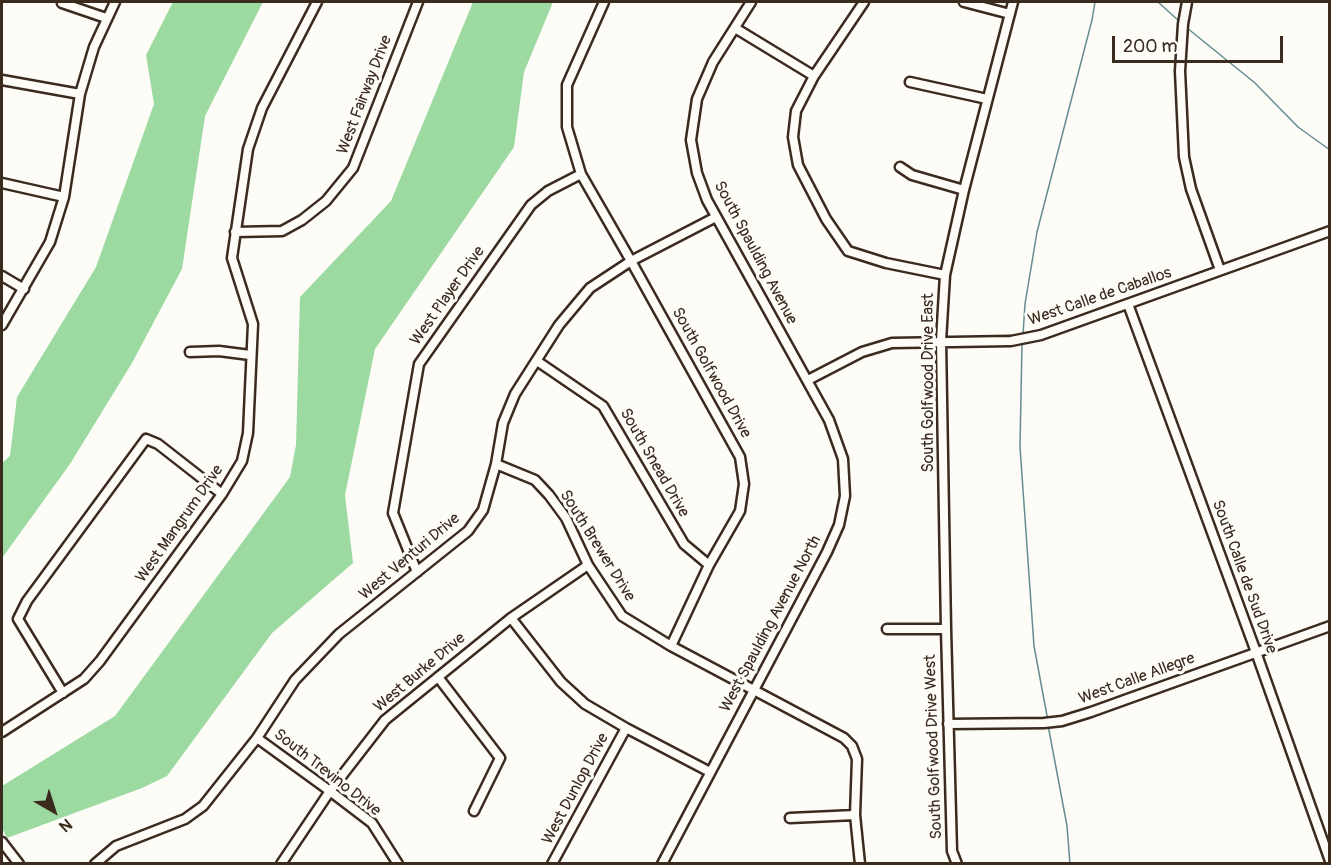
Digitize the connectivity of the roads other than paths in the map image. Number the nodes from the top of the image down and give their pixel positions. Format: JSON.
{"nodes":[{"id":1,"x":115,"y":2,"type":"edge"},
{"id":2,"x":317,"y":2,"type":"edge"},
{"id":3,"x":417,"y":2,"type":"edge"},
{"id":4,"x":604,"y":2,"type":"edge"},
{"id":5,"x":752,"y":2,"type":"edge"},
{"id":6,"x":864,"y":2,"type":"edge"},
{"id":7,"x":964,"y":2,"type":"edge"},
{"id":8,"x":1013,"y":2,"type":"edge"},
{"id":9,"x":1187,"y":2,"type":"edge"},
{"id":10,"x":62,"y":3,"type":"dead end"},
{"id":11,"x":1010,"y":15,"type":"junction"},
{"id":12,"x":106,"y":18,"type":"junction"},
{"id":13,"x":735,"y":28,"type":"junction"},
{"id":14,"x":814,"y":76,"type":"junction"},
{"id":15,"x":2,"y":80,"type":"edge"},
{"id":16,"x":910,"y":82,"type":"dead end"},
{"id":17,"x":80,"y":94,"type":"junction"},
{"id":18,"x":987,"y":99,"type":"junction"},
{"id":19,"x":900,"y":167,"type":"dead end"},
{"id":20,"x":580,"y":174,"type":"junction"},
{"id":21,"x":2,"y":183,"type":"edge"},
{"id":22,"x":964,"y":190,"type":"junction"},
{"id":23,"x":64,"y":197,"type":"junction"},
{"id":24,"x":716,"y":216,"type":"junction"},
{"id":25,"x":1329,"y":231,"type":"edge"},
{"id":26,"x":235,"y":232,"type":"junction"},
{"id":27,"x":631,"y":261,"type":"junction"},
{"id":28,"x":1221,"y":270,"type":"junction"},
{"id":29,"x":945,"y":274,"type":"junction"},
{"id":30,"x":2,"y":276,"type":"edge"},
{"id":31,"x":24,"y":289,"type":"junction"},
{"id":32,"x":1128,"y":304,"type":"junction"},
{"id":33,"x":2,"y":325,"type":"edge"},
{"id":34,"x":941,"y":342,"type":"junction"},
{"id":35,"x":190,"y":352,"type":"dead end"},
{"id":36,"x":250,"y":355,"type":"junction"},
{"id":37,"x":537,"y":361,"type":"junction"},
{"id":38,"x":808,"y":380,"type":"junction"},
{"id":39,"x":496,"y":464,"type":"junction"},
{"id":40,"x":845,"y":485,"type":"joint"},
{"id":41,"x":222,"y":494,"type":"junction"},
{"id":42,"x":588,"y":565,"type":"junction"},
{"id":43,"x":710,"y":565,"type":"junction"},
{"id":44,"x":417,"y":572,"type":"junction"},
{"id":45,"x":511,"y":618,"type":"junction"},
{"id":46,"x":1329,"y":626,"type":"edge"},
{"id":47,"x":946,"y":629,"type":"junction"},
{"id":48,"x":887,"y":630,"type":"dead end"},
{"id":49,"x":671,"y":646,"type":"junction"},
{"id":50,"x":1256,"y":652,"type":"junction"},
{"id":51,"x":438,"y":677,"type":"junction"},
{"id":52,"x":754,"y":690,"type":"junction"},
{"id":53,"x":63,"y":693,"type":"junction"},
{"id":54,"x":948,"y":724,"type":"junction"},
{"id":55,"x":626,"y":728,"type":"junction"},
{"id":56,"x":2,"y":732,"type":"edge"},
{"id":57,"x":257,"y":738,"type":"junction"},
{"id":58,"x":711,"y":772,"type":"junction"},
{"id":59,"x":330,"y":791,"type":"junction"},
{"id":60,"x":474,"y":811,"type":"dead end"},
{"id":61,"x":855,"y":815,"type":"junction"},
{"id":62,"x":790,"y":818,"type":"dead end"},
{"id":63,"x":2,"y":842,"type":"edge"},
{"id":64,"x":1329,"y":861,"type":"edge"},
{"id":65,"x":283,"y":863,"type":"edge"},
{"id":66,"x":20,"y":864,"type":"edge"},
{"id":67,"x":95,"y":864,"type":"edge"},
{"id":68,"x":398,"y":864,"type":"edge"},
{"id":69,"x":552,"y":864,"type":"edge"},
{"id":70,"x":662,"y":864,"type":"edge"},
{"id":71,"x":860,"y":864,"type":"edge"},
{"id":72,"x":957,"y":864,"type":"edge"}],
"edges":[{"from":1,"to":12,"type":"street"},
{"from":2,"to":26,"type":"street","name":"West Mangrum Drive"},
{"from":3,"to":26,"type":"street","name":"West Fairway Drive"},
{"from":4,"to":20,"type":"street","name":"South Golfwood Drive"},
{"from":5,"to":13,"type":"street","name":"South Spaulding Avenue"},
{"from":6,"to":14,"type":"street"},
{"from":7,"to":11,"type":"street"},
{"from":8,"to":11,"type":"street","name":"South Golfwood Drive East"},
{"from":9,"to":28,"type":"street"},
{"from":10,"to":12,"type":"street"},
{"from":11,"to":18,"type":"street","name":"South Golfwood Drive East"},
{"from":12,"to":17,"type":"street"},
{"from":13,"to":14,"type":"street"},
{"from":13,"to":24,"type":"street","name":"South Spaulding Avenue"},
{"from":14,"to":29,"type":"street"},
{"from":15,"to":17,"type":"street"},
{"from":16,"to":18,"type":"street"},
{"from":17,"to":23,"type":"street"},
{"from":18,"to":22,"type":"street","name":"South Golfwood Drive East"},
{"from":19,"to":22,"type":"street"},
{"from":20,"to":27,"type":"street","name":"South Golfwood Drive"},
{"from":20,"to":44,"type":"street","name":"West Player Drive"},
{"from":21,"to":23,"type":"street"},
{"from":22,"to":29,"type":"street","name":"South Golfwood Drive East"},
{"from":23,"to":31,"type":"street"},
{"from":24,"to":27,"type":"street","name":"West Venturi Drive"},
{"from":24,"to":38,"type":"street","name":"South Spaulding Avenue"},
{"from":25,"to":28,"type":"street","name":"West Calle de Caballos"},
{"from":26,"to":36,"type":"street","name":"West Mangrum Drive"},
{"from":27,"to":37,"type":"street","name":"West Venturi Drive"},
{"from":27,"to":43,"type":"street","name":"South Golfwood Drive"},
{"from":28,"to":32,"type":"street","name":"West Calle de Caballos"},
{"from":29,"to":34,"type":"street","name":"South Golfwood Drive East"},
{"from":30,"to":31,"type":"street"},
{"from":31,"to":33,"type":"street"},
{"from":32,"to":34,"type":"street","name":"West Calle de Caballos"},
{"from":32,"to":50,"type":"street","name":"South Calle de Sud Drive"},
{"from":34,"to":38,"type":"street","name":"West Calle de Caballos"},
{"from":34,"to":47,"type":"street","name":"South Golfwood Drive East"},
{"from":35,"to":36,"type":"street"},
{"from":36,"to":41,"type":"street","name":"West Mangrum Drive"},
{"from":37,"to":39,"type":"street","name":"West Venturi Drive"},
{"from":37,"to":43,"type":"street","name":"South Snead Drive"},
{"from":38,"to":40,"type":"street","name":"South Spaulding Avenue"},
{"from":39,"to":42,"type":"street","name":"South Brewer Drive"},
{"from":39,"to":44,"type":"street","name":"West Venturi Drive"},
{"from":40,"to":52,"type":"street","name":"West Spaulding Avenue North"},
{"from":41,"to":53,"type":"street","name":"West Mangrum Drive"},
{"from":41,"to":53,"type":"street"},
{"from":42,"to":45,"type":"street","name":"West Burke Drive"},
{"from":42,"to":49,"type":"street","name":"South Brewer Drive"},
{"from":43,"to":49,"type":"street","name":"South Golfwood Drive"},
{"from":44,"to":57,"type":"street","name":"West Venturi Drive"},
{"from":45,"to":51,"type":"street","name":"West Burke Drive"},
{"from":45,"to":55,"type":"street"},
{"from":46,"to":50,"type":"street","name":"West Calle Allegre"},
{"from":47,"to":48,"type":"street"},
{"from":47,"to":54,"type":"street","name":"South Golfwood Drive West"},
{"from":49,"to":52,"type":"street","name":"South Brewer Drive"},
{"from":50,"to":54,"type":"street","name":"West Calle Allegre"},
{"from":50,"to":64,"type":"street","name":"South Calle de Sud Drive"},
{"from":51,"to":59,"type":"street","name":"West Burke Drive"},
{"from":51,"to":60,"type":"street"},
{"from":52,"to":58,"type":"street","name":"West Spaulding Avenue North"},
{"from":52,"to":61,"type":"street","name":"South Brewer Drive"},
{"from":53,"to":56,"type":"street","name":"West Mangrum Drive"},
{"from":54,"to":72,"type":"street","name":"South Golfwood Drive West"},
{"from":55,"to":58,"type":"street"},
{"from":55,"to":69,"type":"street","name":"West Dunlop Drive"},
{"from":57,"to":59,"type":"street","name":"South Trevino Drive"},
{"from":57,"to":67,"type":"street","name":"West Venturi Drive"},
{"from":58,"to":70,"type":"street","name":"West Spaulding Avenue North"},
{"from":59,"to":65,"type":"street","name":"West Burke Drive"},
{"from":59,"to":68,"type":"street","name":"South Trevino Drive"},
{"from":61,"to":62,"type":"street"},
{"from":61,"to":71,"type":"street","name":"South Brewer Drive"},
{"from":63,"to":66,"type":"street"}]}
